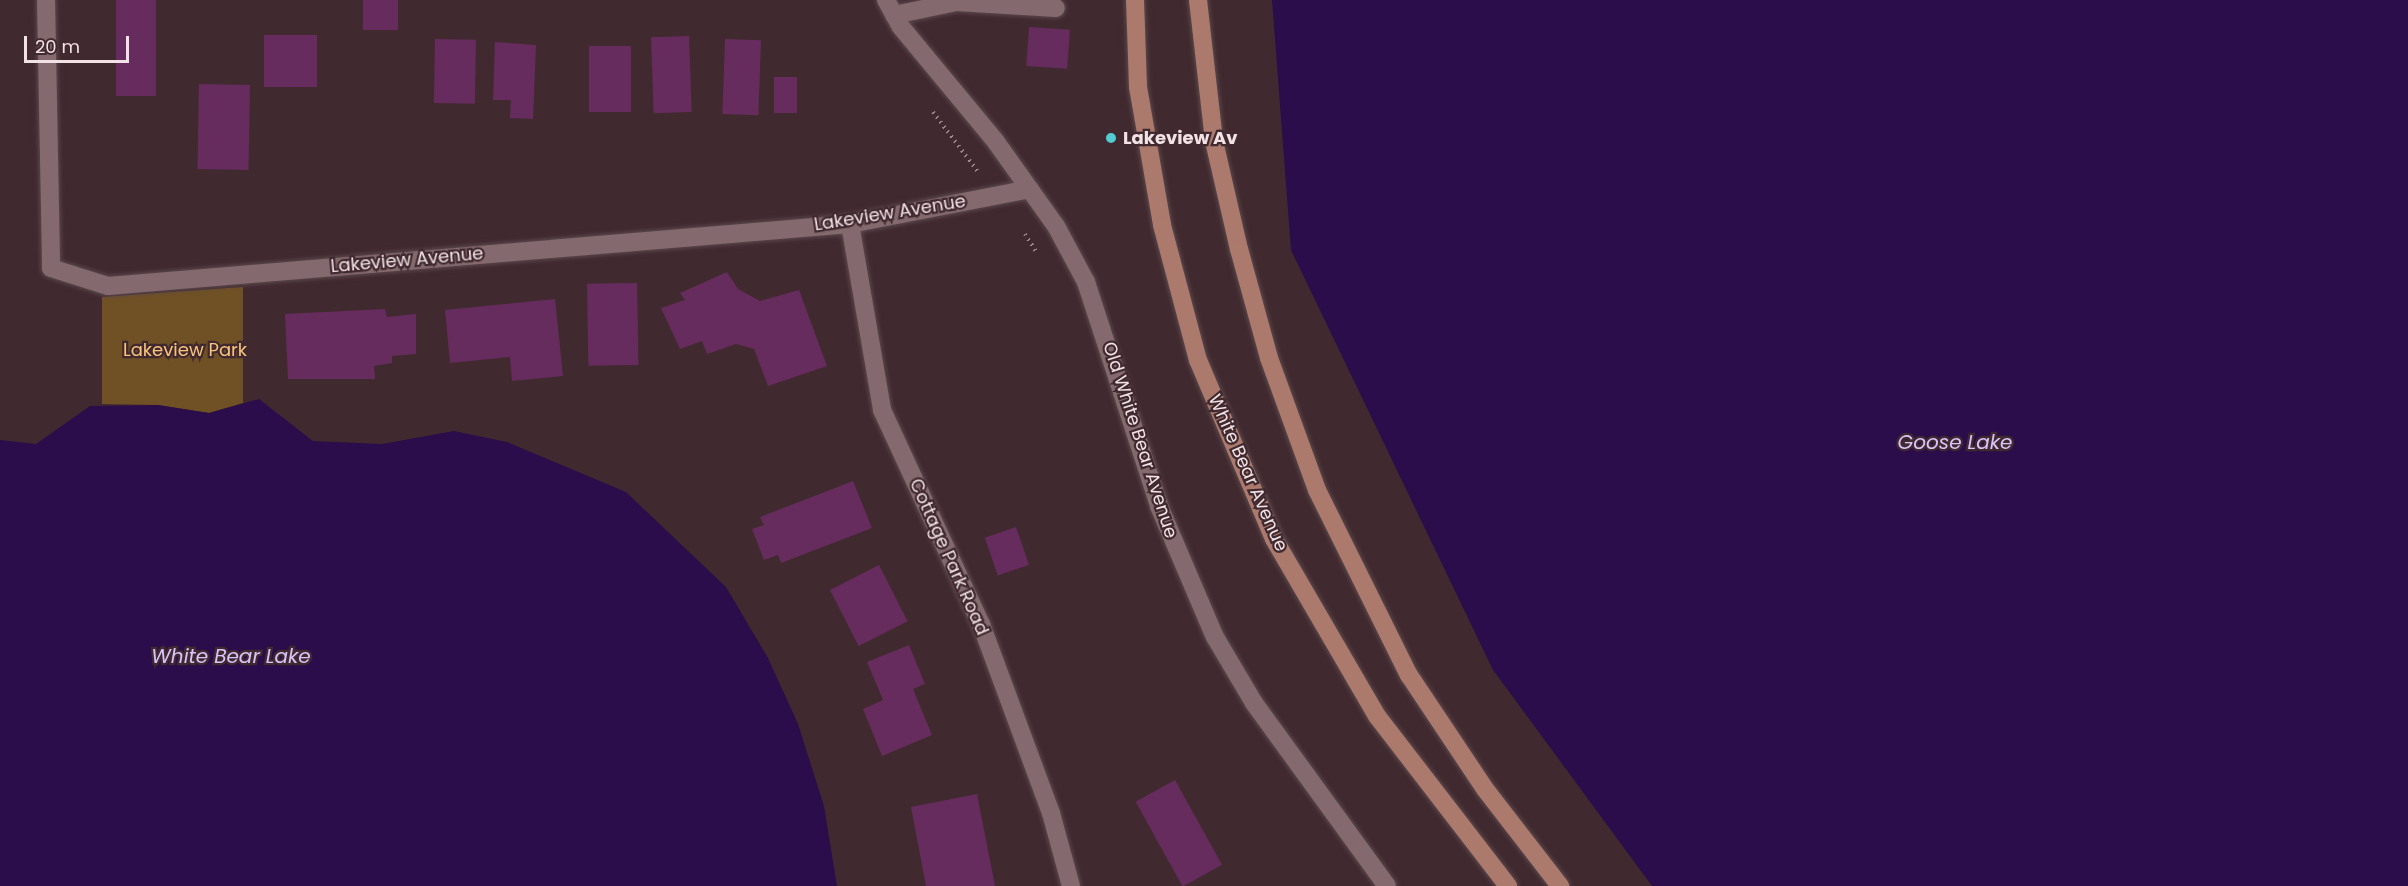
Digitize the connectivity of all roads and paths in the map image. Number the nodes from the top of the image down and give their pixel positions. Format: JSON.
{"nodes":[{"id":1,"x":46,"y":0,"type":"edge"},
{"id":2,"x":1135,"y":0,"type":"edge"},
{"id":3,"x":1198,"y":0,"type":"edge"},
{"id":4,"x":890,"y":7,"type":"edge"},
{"id":5,"x":1056,"y":8,"type":"dead end"},
{"id":6,"x":1030,"y":189,"type":"junction"},
{"id":7,"x":850,"y":224,"type":"junction"},
{"id":8,"x":1071,"y":886,"type":"edge"},
{"id":9,"x":1387,"y":886,"type":"edge"},
{"id":10,"x":1508,"y":886,"type":"edge"},
{"id":11,"x":1560,"y":886,"type":"edge"}],
"edges":[{"from":1,"to":7,"type":"street","name":"Lakeview Avenue"},
{"from":2,"to":10,"type":"main road","name":"White Bear Avenue"},
{"from":3,"to":11,"type":"main road"},
{"from":4,"to":5,"type":"street"},
{"from":4,"to":6,"type":"street","name":"Old White Bear Avenue"},
{"from":6,"to":7,"type":"street","name":"Lakeview Avenue"},
{"from":6,"to":9,"type":"street","name":"Old White Bear Avenue"},
{"from":7,"to":8,"type":"street","name":"Cottage Park Road"}]}
